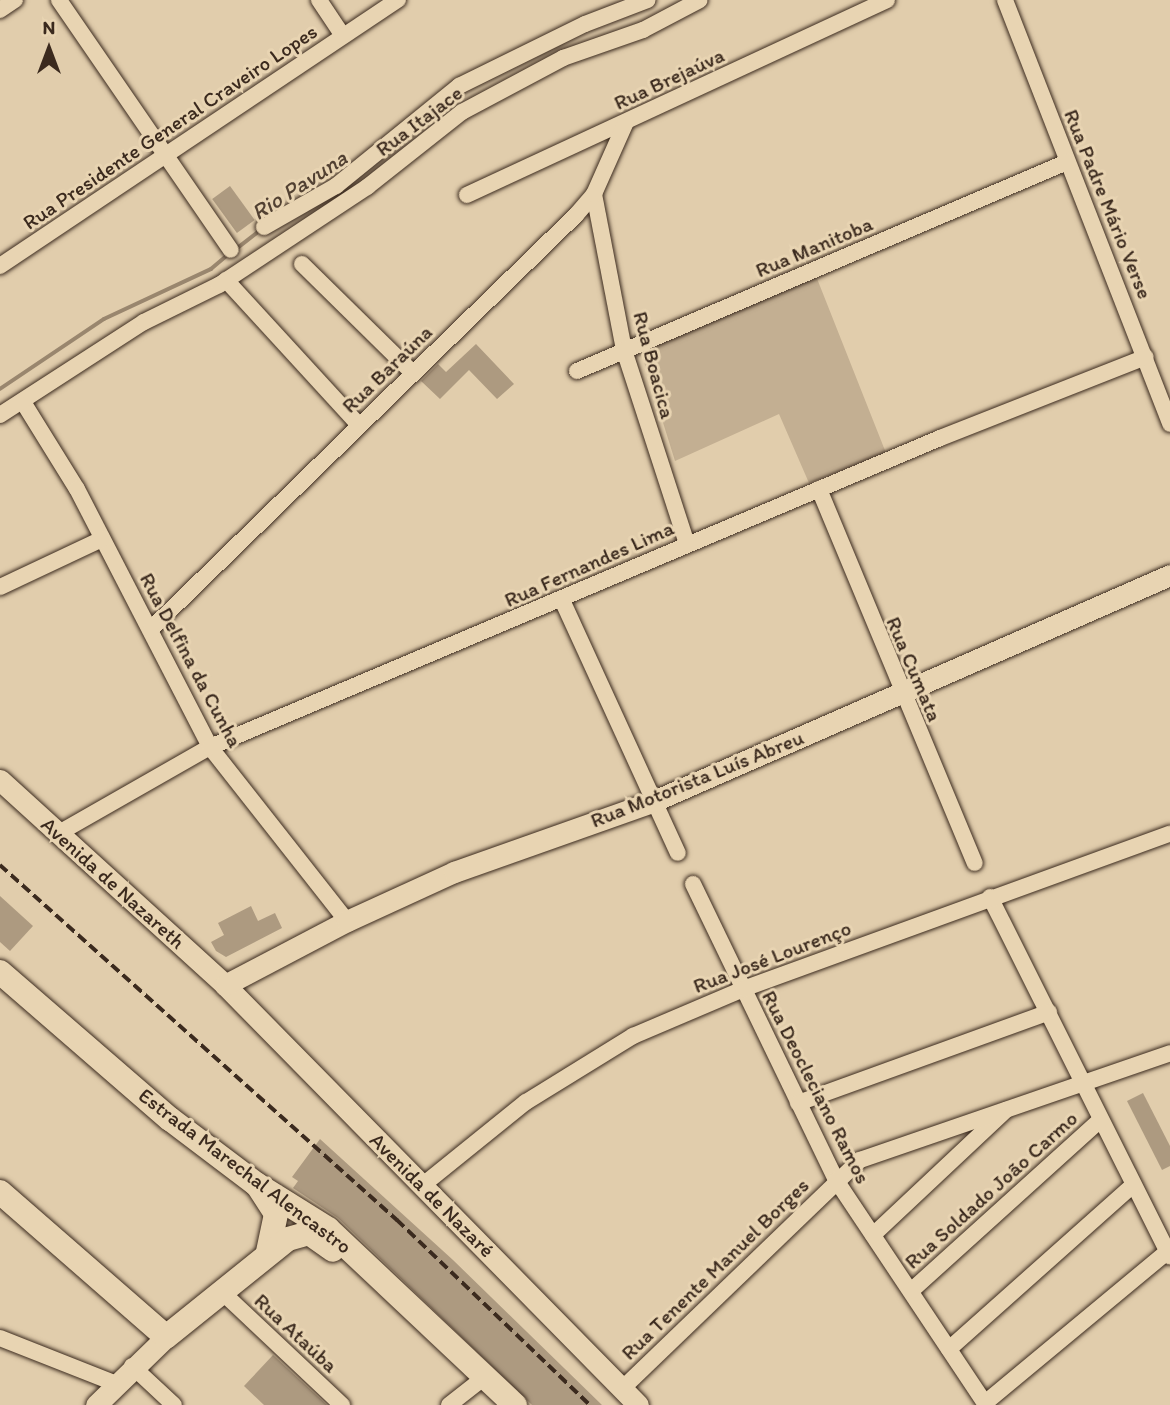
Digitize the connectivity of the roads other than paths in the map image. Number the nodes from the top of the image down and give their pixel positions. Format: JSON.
{"nodes":[{"id":1,"x":15,"y":0,"type":"edge"},
{"id":2,"x":58,"y":0,"type":"edge"},
{"id":3,"x":319,"y":0,"type":"edge"},
{"id":4,"x":398,"y":0,"type":"edge"},
{"id":5,"x":648,"y":0,"type":"edge"},
{"id":6,"x":700,"y":0,"type":"edge"},
{"id":7,"x":887,"y":0,"type":"edge"},
{"id":8,"x":1005,"y":0,"type":"edge"},
{"id":9,"x":0,"y":10,"type":"edge"},
{"id":10,"x":344,"y":36,"type":"junction"},
{"id":11,"x":626,"y":122,"type":"junction"},
{"id":12,"x":166,"y":157,"type":"junction"},
{"id":13,"x":1067,"y":162,"type":"junction"},
{"id":14,"x":594,"y":194,"type":"junction"},
{"id":15,"x":467,"y":195,"type":"dead end"},
{"id":16,"x":264,"y":227,"type":"dead end"},
{"id":17,"x":231,"y":250,"type":"dead end"},
{"id":18,"x":302,"y":264,"type":"dead end"},
{"id":19,"x":0,"y":266,"type":"edge"},
{"id":20,"x":226,"y":280,"type":"junction"},
{"id":21,"x":624,"y":350,"type":"junction"},
{"id":22,"x":1146,"y":357,"type":"junction"},
{"id":23,"x":577,"y":371,"type":"dead end"},
{"id":24,"x":413,"y":373,"type":"junction"},
{"id":25,"x":23,"y":401,"type":"junction"},
{"id":26,"x":0,"y":415,"type":"edge"},
{"id":27,"x":1170,"y":424,"type":"edge"},
{"id":28,"x":359,"y":425,"type":"junction"},
{"id":29,"x":818,"y":489,"type":"junction"},
{"id":30,"x":102,"y":539,"type":"junction"},
{"id":31,"x":687,"y":544,"type":"junction"},
{"id":32,"x":1170,"y":575,"type":"edge"},
{"id":33,"x":0,"y":587,"type":"edge"},
{"id":34,"x":562,"y":600,"type":"junction"},
{"id":35,"x":151,"y":629,"type":"junction"},
{"id":36,"x":901,"y":693,"type":"junction"},
{"id":37,"x":210,"y":747,"type":"junction"},
{"id":38,"x":0,"y":779,"type":"edge"},
{"id":39,"x":654,"y":801,"type":"junction"},
{"id":40,"x":59,"y":834,"type":"junction"},
{"id":41,"x":1170,"y":834,"type":"edge"},
{"id":42,"x":678,"y":852,"type":"dead end"},
{"id":43,"x":975,"y":863,"type":"dead end"},
{"id":44,"x":693,"y":884,"type":"dead end"},
{"id":45,"x":990,"y":897,"type":"junction"},
{"id":46,"x":347,"y":921,"type":"junction"},
{"id":47,"x":0,"y":972,"type":"edge"},
{"id":48,"x":225,"y":985,"type":"junction"},
{"id":49,"x":743,"y":989,"type":"junction"},
{"id":50,"x":1049,"y":1012,"type":"junction"},
{"id":51,"x":1170,"y":1053,"type":"edge"},
{"id":52,"x":1082,"y":1081,"type":"junction"},
{"id":53,"x":798,"y":1103,"type":"junction"},
{"id":54,"x":1010,"y":1106,"type":"junction"},
{"id":55,"x":1100,"y":1120,"type":"junction"},
{"id":56,"x":836,"y":1180,"type":"junction"},
{"id":57,"x":256,"y":1184,"type":"junction"},
{"id":58,"x":423,"y":1185,"type":"junction"},
{"id":59,"x":1133,"y":1185,"type":"junction"},
{"id":60,"x":0,"y":1192,"type":"edge"},
{"id":61,"x":873,"y":1235,"type":"junction"},
{"id":62,"x":268,"y":1252,"type":"junction"},
{"id":63,"x":1169,"y":1253,"type":"edge"},
{"id":64,"x":911,"y":1290,"type":"junction"},
{"id":65,"x":222,"y":1292,"type":"junction"},
{"id":66,"x":166,"y":1337,"type":"junction"},
{"id":67,"x":0,"y":1338,"type":"edge"},
{"id":68,"x":949,"y":1349,"type":"junction"},
{"id":69,"x":132,"y":1366,"type":"junction"},
{"id":70,"x":482,"y":1379,"type":"junction"},
{"id":71,"x":114,"y":1383,"type":"junction"},
{"id":72,"x":623,"y":1388,"type":"junction"},
{"id":73,"x":985,"y":1404,"type":"edge"},
{"id":74,"x":96,"y":1405,"type":"edge"},
{"id":75,"x":174,"y":1405,"type":"edge"},
{"id":76,"x":342,"y":1405,"type":"edge"},
{"id":77,"x":449,"y":1405,"type":"edge"},
{"id":78,"x":500,"y":1405,"type":"edge"},
{"id":79,"x":515,"y":1405,"type":"edge"},
{"id":80,"x":638,"y":1405,"type":"edge"}],
"edges":[{"from":1,"to":9,"type":"street"},
{"from":2,"to":12,"type":"street"},
{"from":3,"to":10,"type":"street"},
{"from":4,"to":10,"type":"street","name":"Rua Presidente General Craveiro Lopes"},
{"from":5,"to":16,"type":"street","name":"Rua Itajace"},
{"from":6,"to":20,"type":"street","name":"Rua Itajace"},
{"from":7,"to":11,"type":"street","name":"Rua Brejaúva"},
{"from":8,"to":13,"type":"street","name":"Rua Padre Mário Verse"},
{"from":10,"to":12,"type":"street","name":"Rua Presidente General Craveiro Lopes"},
{"from":11,"to":14,"type":"street","name":"Rua Baraúna"},
{"from":11,"to":15,"type":"street","name":"Rua Brejaúva"},
{"from":12,"to":17,"type":"street"},
{"from":12,"to":19,"type":"street","name":"Rua Presidente General Craveiro Lopes"},
{"from":13,"to":21,"type":"street","name":"Rua Manitoba"},
{"from":13,"to":22,"type":"street","name":"Rua Padre Mário Verse"},
{"from":14,"to":21,"type":"street","name":"Rua Boacica"},
{"from":14,"to":24,"type":"street","name":"Rua Baraúna"},
{"from":18,"to":24,"type":"street"},
{"from":20,"to":25,"type":"street","name":"Rua Itajace"},
{"from":20,"to":28,"type":"street"},
{"from":21,"to":23,"type":"street","name":"Rua Manitoba"},
{"from":21,"to":31,"type":"street","name":"Rua Boacica"},
{"from":22,"to":27,"type":"street","name":"Rua Padre Mário Verse"},
{"from":22,"to":29,"type":"street","name":"Rua Fernandes Lima"},
{"from":24,"to":28,"type":"street","name":"Rua Baraúna"},
{"from":25,"to":26,"type":"street","name":"Rua Itajace"},
{"from":25,"to":30,"type":"street","name":"Rua Delfina da Cunha"},
{"from":28,"to":35,"type":"street","name":"Rua Baraúna"},
{"from":29,"to":31,"type":"street","name":"Rua Fernandes Lima"},
{"from":29,"to":36,"type":"street","name":"Rua Cumata"},
{"from":30,"to":33,"type":"street"},
{"from":30,"to":35,"type":"street","name":"Rua Delfina da Cunha"},
{"from":31,"to":34,"type":"street","name":"Rua Fernandes Lima"},
{"from":32,"to":36,"type":"main road","name":"Rua Motorista Luís Abreu"},
{"from":34,"to":37,"type":"street","name":"Rua Fernandes Lima"},
{"from":34,"to":39,"type":"street"},
{"from":35,"to":37,"type":"street","name":"Rua Delfina da Cunha"},
{"from":36,"to":39,"type":"main road","name":"Rua Motorista Luís Abreu"},
{"from":36,"to":43,"type":"street","name":"Rua Cumata"},
{"from":37,"to":40,"type":"street","name":"Rua Fernandes Lima"},
{"from":37,"to":46,"type":"street","name":"Rua Delfina da Cunha"},
{"from":38,"to":40,"type":"main road","name":"Avenida de Nazareth"},
{"from":39,"to":42,"type":"street"},
{"from":39,"to":46,"type":"main road","name":"Rua Motorista Luís Abreu"},
{"from":40,"to":48,"type":"main road","name":"Avenida de Nazareth"},
{"from":41,"to":45,"type":"street","name":"Rua José Lourenço"},
{"from":44,"to":49,"type":"street","name":"Rua Deocleciano Ramos"},
{"from":45,"to":49,"type":"street","name":"Rua José Lourenço"},
{"from":45,"to":50,"type":"street"},
{"from":46,"to":48,"type":"main road","name":"Rua Motorista Luís Abreu"},
{"from":47,"to":57,"type":"main road","name":"Estrada Marechal Alencastro"},
{"from":48,"to":58,"type":"main road","name":"Avenida de Nazaré"},
{"from":49,"to":53,"type":"street","name":"Rua Deocleciano Ramos"},
{"from":49,"to":58,"type":"street","name":"Rua José Lourenço"},
{"from":50,"to":52,"type":"street"},
{"from":50,"to":53,"type":"street"},
{"from":51,"to":52,"type":"street","name":"Rua Tenente Manuel Borges"},
{"from":52,"to":54,"type":"street","name":"Rua Tenente Manuel Borges"},
{"from":52,"to":55,"type":"street"},
{"from":53,"to":56,"type":"street","name":"Rua Deocleciano Ramos"},
{"from":54,"to":56,"type":"street","name":"Rua Tenente Manuel Borges"},
{"from":54,"to":61,"type":"street"},
{"from":55,"to":59,"type":"street"},
{"from":55,"to":64,"type":"street","name":"Rua Soldado João Carmo"},
{"from":56,"to":61,"type":"street","name":"Rua Deocleciano Ramos"},
{"from":56,"to":72,"type":"street","name":"Rua Tenente Manuel Borges"},
{"from":57,"to":62,"type":"main road"},
{"from":57,"to":70,"type":"main road","name":"Estrada Marechal Alencastro"},
{"from":58,"to":72,"type":"main road","name":"Avenida de Nazaré"},
{"from":59,"to":63,"type":"street"},
{"from":59,"to":68,"type":"street"},
{"from":60,"to":66,"type":"main road"},
{"from":61,"to":64,"type":"street","name":"Rua Deocleciano Ramos"},
{"from":62,"to":65,"type":"main road","name":"Estrada Marechal Alencastro"},
{"from":62,"to":70,"type":"main road","name":"Estrada Marechal Alencastro"},
{"from":63,"to":73,"type":"street"},
{"from":64,"to":68,"type":"street","name":"Rua Deocleciano Ramos"},
{"from":65,"to":66,"type":"main road","name":"Estrada Marechal Alencastro"},
{"from":65,"to":76,"type":"street","name":"Rua Ataúba"},
{"from":66,"to":69,"type":"main road"},
{"from":67,"to":71,"type":"street"},
{"from":68,"to":73,"type":"street","name":"Rua Deocleciano Ramos"},
{"from":69,"to":71,"type":"main road"},
{"from":69,"to":75,"type":"street"},
{"from":70,"to":77,"type":"street"},
{"from":70,"to":78,"type":"main road","name":"Estrada Marechal Alencastro"},
{"from":70,"to":79,"type":"main road","name":"Estrada Marechal Alencastro"},
{"from":71,"to":74,"type":"main road"},
{"from":72,"to":80,"type":"main road","name":"Avenida de Nazaré"}]}
